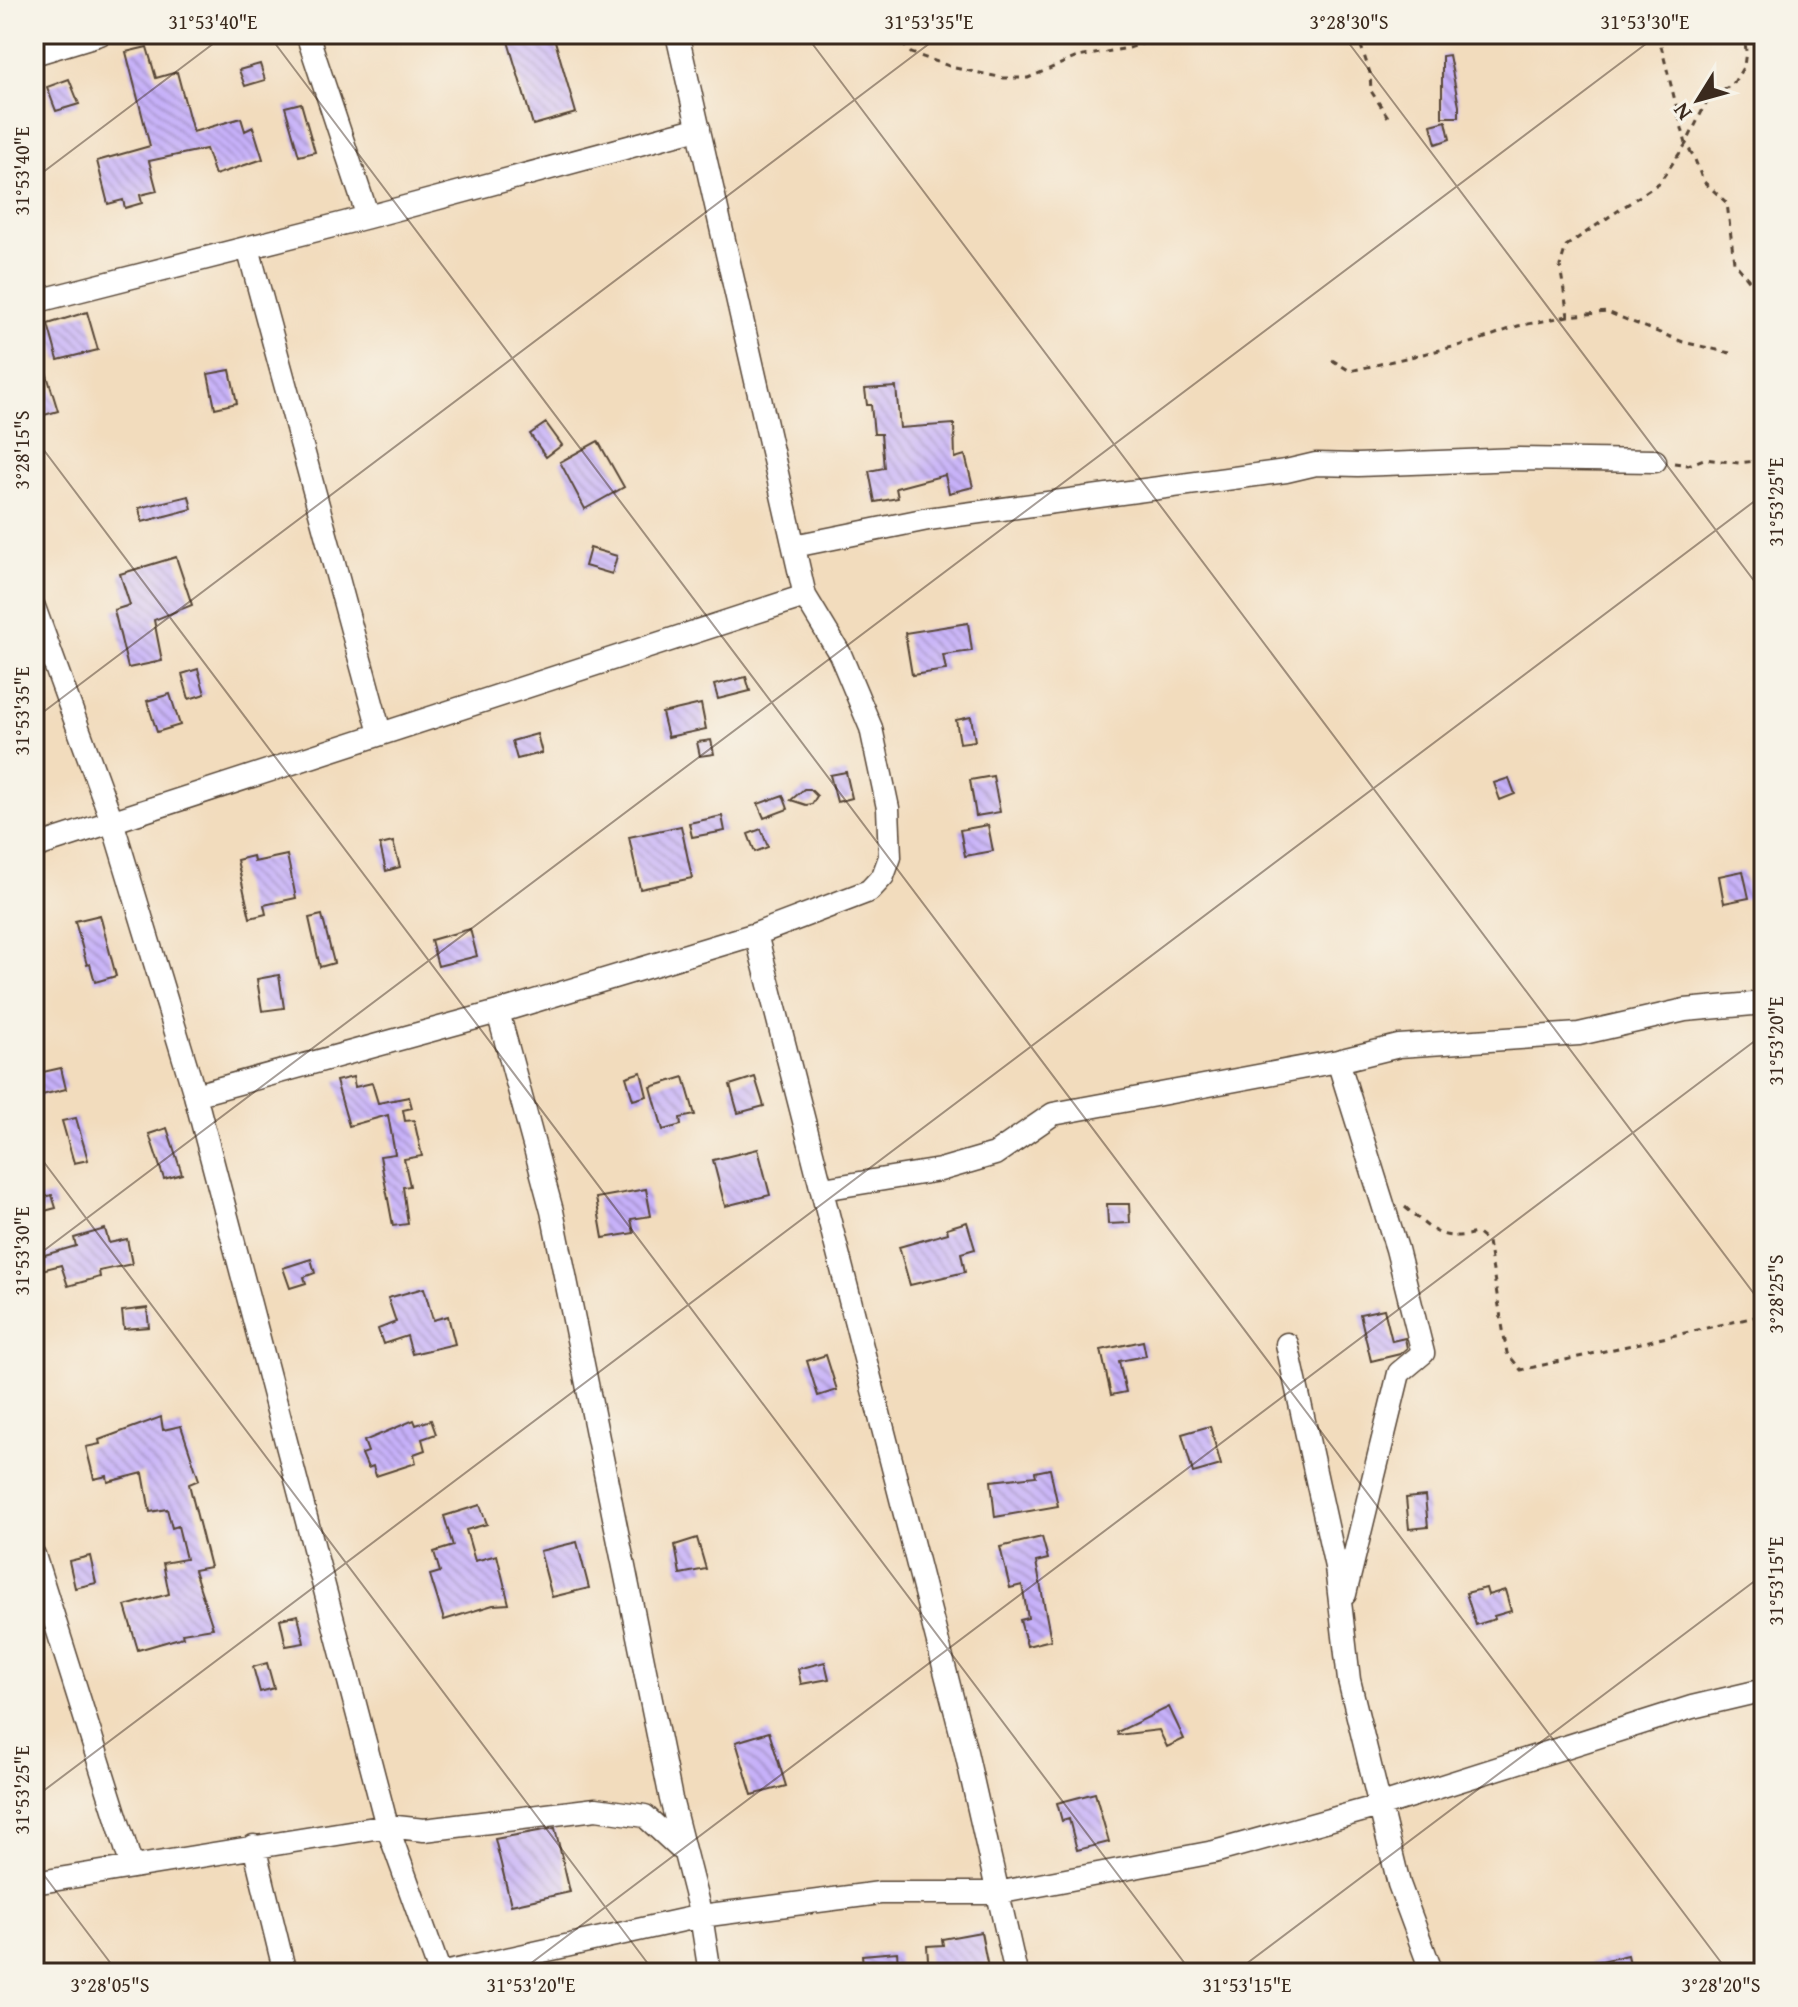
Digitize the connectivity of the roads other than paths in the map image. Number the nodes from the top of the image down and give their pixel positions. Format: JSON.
{"nodes":[{"id":1,"x":100,"y":34,"type":"edge"},
{"id":2,"x":307,"y":34,"type":"edge"},
{"id":3,"x":677,"y":34,"type":"edge"},
{"id":4,"x":34,"y":54,"type":"edge"},
{"id":5,"x":699,"y":128,"type":"junction"},
{"id":6,"x":368,"y":217,"type":"junction"},
{"id":7,"x":248,"y":248,"type":"junction"},
{"id":8,"x":34,"y":302,"type":"edge"},
{"id":9,"x":1655,"y":461,"type":"road end"},
{"id":10,"x":794,"y":546,"type":"junction"},
{"id":11,"x":805,"y":596,"type":"junction"},
{"id":12,"x":34,"y":607,"type":"edge"},
{"id":13,"x":380,"y":733,"type":"junction"},
{"id":14,"x":112,"y":821,"type":"junction"},
{"id":15,"x":34,"y":847,"type":"edge"},
{"id":16,"x":756,"y":934,"type":"junction"},
{"id":17,"x":1764,"y":1003,"type":"edge"},
{"id":18,"x":498,"y":1012,"type":"junction"},
{"id":19,"x":1338,"y":1061,"type":"junction"},
{"id":20,"x":195,"y":1095,"type":"junction"},
{"id":21,"x":823,"y":1189,"type":"junction"},
{"id":22,"x":1287,"y":1344,"type":"dead end"},
{"id":23,"x":34,"y":1555,"type":"edge"},
{"id":24,"x":1341,"y":1608,"type":"junction"},
{"id":25,"x":1764,"y":1690,"type":"edge"},
{"id":26,"x":1379,"y":1806,"type":"junction"},
{"id":27,"x":387,"y":1826,"type":"junction"},
{"id":28,"x":254,"y":1846,"type":"junction"},
{"id":29,"x":684,"y":1852,"type":"junction"},
{"id":30,"x":132,"y":1867,"type":"junction"},
{"id":31,"x":34,"y":1883,"type":"edge"},
{"id":32,"x":997,"y":1893,"type":"junction"},
{"id":33,"x":701,"y":1916,"type":"junction"},
{"id":34,"x":285,"y":1973,"type":"edge"},
{"id":35,"x":442,"y":1973,"type":"edge"},
{"id":36,"x":710,"y":1973,"type":"edge"},
{"id":37,"x":1016,"y":1973,"type":"edge"},
{"id":38,"x":1432,"y":1973,"type":"edge"}],
"edges":[{"from":1,"to":4,"type":"street"},
{"from":2,"to":6,"type":"street"},
{"from":3,"to":5,"type":"street"},
{"from":5,"to":6,"type":"street"},
{"from":5,"to":10,"type":"street"},
{"from":6,"to":7,"type":"street"},
{"from":7,"to":8,"type":"street"},
{"from":7,"to":13,"type":"street"},
{"from":9,"to":10,"type":"street"},
{"from":10,"to":11,"type":"street"},
{"from":11,"to":13,"type":"street"},
{"from":11,"to":16,"type":"street"},
{"from":12,"to":14,"type":"street"},
{"from":13,"to":14,"type":"street"},
{"from":14,"to":15,"type":"street"},
{"from":14,"to":20,"type":"street"},
{"from":16,"to":18,"type":"street"},
{"from":16,"to":21,"type":"street"},
{"from":17,"to":19,"type":"street"},
{"from":18,"to":20,"type":"street"},
{"from":18,"to":29,"type":"street"},
{"from":19,"to":21,"type":"street"},
{"from":19,"to":24,"type":"street"},
{"from":20,"to":27,"type":"street"},
{"from":21,"to":32,"type":"street"},
{"from":22,"to":24,"type":"street"},
{"from":23,"to":30,"type":"street"},
{"from":24,"to":26,"type":"street"},
{"from":25,"to":26,"type":"street"},
{"from":26,"to":32,"type":"street"},
{"from":26,"to":38,"type":"street"},
{"from":27,"to":28,"type":"street"},
{"from":27,"to":29,"type":"street"},
{"from":27,"to":35,"type":"street"},
{"from":28,"to":30,"type":"street"},
{"from":28,"to":34,"type":"street"},
{"from":29,"to":33,"type":"street"},
{"from":30,"to":31,"type":"street"},
{"from":32,"to":33,"type":"street"},
{"from":32,"to":37,"type":"street"},
{"from":33,"to":35,"type":"street"},
{"from":33,"to":36,"type":"street"}]}
